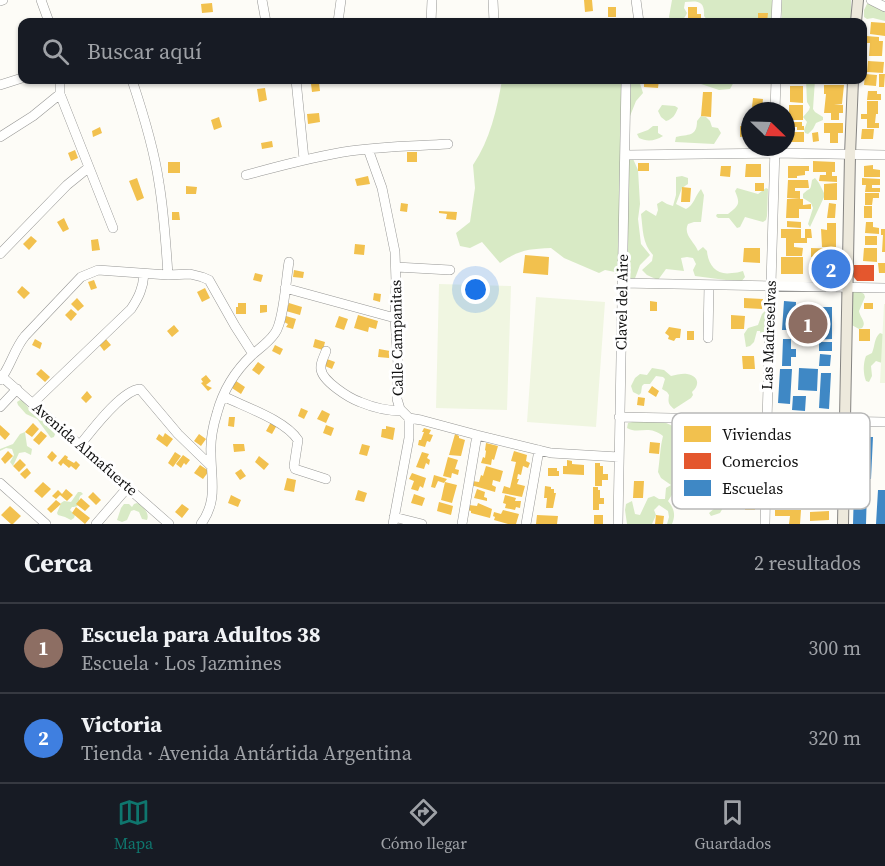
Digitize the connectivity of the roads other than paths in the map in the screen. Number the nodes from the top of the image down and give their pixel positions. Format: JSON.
{"nodes":[{"id":1,"x":41,"y":0,"type":"edge"},
{"id":2,"x":262,"y":0,"type":"edge"},
{"id":3,"x":341,"y":0,"type":"edge"},
{"id":4,"x":432,"y":0,"type":"edge"},
{"id":5,"x":493,"y":0,"type":"edge"},
{"id":6,"x":636,"y":0,"type":"edge"},
{"id":7,"x":777,"y":0,"type":"edge"},
{"id":8,"x":858,"y":0,"type":"edge"},
{"id":9,"x":871,"y":0,"type":"edge"},
{"id":10,"x":885,"y":7,"type":"edge"},
{"id":11,"x":48,"y":18,"type":"edge"},
{"id":12,"x":265,"y":18,"type":"edge"},
{"id":13,"x":339,"y":18,"type":"edge"},
{"id":14,"x":431,"y":18,"type":"edge"},
{"id":15,"x":494,"y":18,"type":"edge"},
{"id":16,"x":638,"y":18,"type":"edge"},
{"id":17,"x":776,"y":18,"type":"edge"},
{"id":18,"x":856,"y":18,"type":"edge"},
{"id":19,"x":18,"y":79,"type":"edge"},
{"id":20,"x":60,"y":84,"type":"edge"},
{"id":21,"x":133,"y":84,"type":"edge"},
{"id":22,"x":296,"y":84,"type":"edge"},
{"id":23,"x":626,"y":84,"type":"edge"},
{"id":24,"x":776,"y":84,"type":"edge"},
{"id":25,"x":853,"y":84,"type":"edge"},
{"id":26,"x":0,"y":85,"type":"edge"},
{"id":27,"x":60,"y":94,"type":"junction"},
{"id":28,"x":775,"y":102,"type":"edge"},
{"id":29,"x":0,"y":137,"type":"edge"},
{"id":30,"x":448,"y":144,"type":"dead end"},
{"id":31,"x":368,"y":149,"type":"junction"},
{"id":32,"x":741,"y":151,"type":"edge"},
{"id":33,"x":795,"y":151,"type":"edge"},
{"id":34,"x":626,"y":155,"type":"junction"},
{"id":35,"x":850,"y":155,"type":"junction"},
{"id":36,"x":885,"y":155,"type":"edge"},
{"id":37,"x":775,"y":156,"type":"edge"},
{"id":38,"x":304,"y":159,"type":"junction"},
{"id":39,"x":88,"y":168,"type":"junction"},
{"id":40,"x":246,"y":175,"type":"dead end"},
{"id":41,"x":113,"y":228,"type":"dead end"},
{"id":42,"x":0,"y":254,"type":"edge"},
{"id":43,"x":289,"y":262,"type":"dead end"},
{"id":44,"x":396,"y":267,"type":"junction"},
{"id":45,"x":450,"y":270,"type":"dead end"},
{"id":46,"x":144,"y":274,"type":"junction"},
{"id":47,"x":168,"y":275,"type":"junction"},
{"id":48,"x":622,"y":283,"type":"junction"},
{"id":49,"x":709,"y":285,"type":"junction"},
{"id":50,"x":771,"y":286,"type":"junction"},
{"id":51,"x":848,"y":287,"type":"junction"},
{"id":52,"x":285,"y":288,"type":"junction"},
{"id":53,"x":885,"y":288,"type":"edge"},
{"id":54,"x":395,"y":318,"type":"junction"},
{"id":55,"x":708,"y":338,"type":"dead end"},
{"id":56,"x":326,"y":351,"type":"dead end"},
{"id":57,"x":253,"y":354,"type":"junction"},
{"id":58,"x":1,"y":377,"type":"edge"},
{"id":59,"x":17,"y":389,"type":"junction"},
{"id":60,"x":223,"y":396,"type":"junction"},
{"id":61,"x":33,"y":403,"type":"junction"},
{"id":62,"x":0,"y":407,"type":"edge"},
{"id":63,"x":402,"y":411,"type":"junction"},
{"id":64,"x":766,"y":413,"type":"edge"},
{"id":65,"x":845,"y":413,"type":"edge"},
{"id":66,"x":620,"y":417,"type":"junction"},
{"id":67,"x":409,"y":418,"type":"junction"},
{"id":68,"x":672,"y":418,"type":"edge"},
{"id":69,"x":477,"y":435,"type":"junction"},
{"id":70,"x":80,"y":445,"type":"junction"},
{"id":71,"x":540,"y":450,"type":"junction"},
{"id":72,"x":619,"y":457,"type":"junction"},
{"id":73,"x":212,"y":466,"type":"junction"},
{"id":74,"x":326,"y":479,"type":"dead end"},
{"id":75,"x":0,"y":483,"type":"edge"},
{"id":76,"x":128,"y":487,"type":"junction"},
{"id":77,"x":765,"y":509,"type":"edge"},
{"id":78,"x":843,"y":509,"type":"edge"},
{"id":79,"x":394,"y":521,"type":"edge"},
{"id":80,"x":46,"y":524,"type":"edge"},
{"id":81,"x":96,"y":524,"type":"edge"},
{"id":82,"x":169,"y":524,"type":"edge"},
{"id":83,"x":201,"y":524,"type":"edge"},
{"id":84,"x":423,"y":524,"type":"edge"},
{"id":85,"x":462,"y":524,"type":"edge"},
{"id":86,"x":526,"y":524,"type":"edge"},
{"id":87,"x":618,"y":524,"type":"edge"},
{"id":88,"x":765,"y":524,"type":"edge"},
{"id":89,"x":843,"y":524,"type":"edge"}],
"edges":[{"from":1,"to":11,"type":"street"},
{"from":2,"to":12,"type":"street"},
{"from":3,"to":13,"type":"street"},
{"from":4,"to":14,"type":"street"},
{"from":5,"to":15,"type":"street"},
{"from":6,"to":16,"type":"street"},
{"from":7,"to":17,"type":"street"},
{"from":8,"to":18,"type":"main road"},
{"from":9,"to":10,"type":"street"},
{"from":19,"to":26,"type":"street"},
{"from":20,"to":27,"type":"street"},
{"from":21,"to":47,"type":"street"},
{"from":22,"to":38,"type":"street"},
{"from":23,"to":34,"type":"street","name":"Clavel del Aire"},
{"from":24,"to":28,"type":"street"},
{"from":25,"to":35,"type":"main road"},
{"from":27,"to":29,"type":"street"},
{"from":27,"to":39,"type":"street"},
{"from":30,"to":31,"type":"street"},
{"from":31,"to":38,"type":"street"},
{"from":31,"to":44,"type":"street","name":"Calle Campanitas"},
{"from":32,"to":34,"type":"street"},
{"from":33,"to":35,"type":"street"},
{"from":34,"to":48,"type":"street","name":"Clavel del Aire"},
{"from":35,"to":36,"type":"street"},
{"from":35,"to":51,"type":"main road"},
{"from":37,"to":50,"type":"street","name":"Las Madreselvas"},
{"from":38,"to":40,"type":"street"},
{"from":39,"to":41,"type":"street"},
{"from":39,"to":42,"type":"street"},
{"from":43,"to":52,"type":"street"},
{"from":44,"to":45,"type":"street"},
{"from":44,"to":54,"type":"street","name":"Calle Campanitas"},
{"from":46,"to":47,"type":"street"},
{"from":46,"to":58,"type":"street"},
{"from":46,"to":61,"type":"street"},
{"from":47,"to":57,"type":"street"},
{"from":48,"to":49,"type":"street"},
{"from":48,"to":66,"type":"street","name":"Clavel del Aire"},
{"from":49,"to":50,"type":"street"},
{"from":49,"to":55,"type":"street"},
{"from":50,"to":51,"type":"street"},
{"from":50,"to":64,"type":"street","name":"Las Madreselvas"},
{"from":51,"to":53,"type":"street"},
{"from":51,"to":65,"type":"main road"},
{"from":52,"to":54,"type":"street"},
{"from":52,"to":57,"type":"street"},
{"from":54,"to":63,"type":"street","name":"Calle Campanitas"},
{"from":56,"to":63,"type":"street"},
{"from":57,"to":60,"type":"street"},
{"from":58,"to":59,"type":"street","name":"Avenida Almafuerte"},
{"from":59,"to":61,"type":"street","name":"Avenida Almafuerte"},
{"from":59,"to":62,"type":"street"},
{"from":60,"to":73,"type":"street"},
{"from":60,"to":74,"type":"street"},
{"from":61,"to":70,"type":"street","name":"Avenida Almafuerte"},
{"from":63,"to":67,"type":"street","name":"Calle Campanitas"},
{"from":66,"to":68,"type":"street"},
{"from":66,"to":72,"type":"street","name":"Clavel del Aire"},
{"from":67,"to":69,"type":"street"},
{"from":67,"to":79,"type":"street","name":"Calle Campanitas"},
{"from":69,"to":71,"type":"street"},
{"from":69,"to":85,"type":"street"},
{"from":70,"to":73,"type":"street"},
{"from":70,"to":76,"type":"street","name":"Avenida Almafuerte"},
{"from":71,"to":72,"type":"street"},
{"from":71,"to":86,"type":"street"},
{"from":72,"to":87,"type":"street","name":"Clavel del Aire"},
{"from":73,"to":83,"type":"street"},
{"from":75,"to":80,"type":"street"},
{"from":76,"to":81,"type":"street"},
{"from":76,"to":82,"type":"street","name":"Avenida Almafuerte"},
{"from":77,"to":88,"type":"street","name":"Las Madreselvas"},
{"from":78,"to":89,"type":"main road"},
{"from":79,"to":84,"type":"street"}]}
